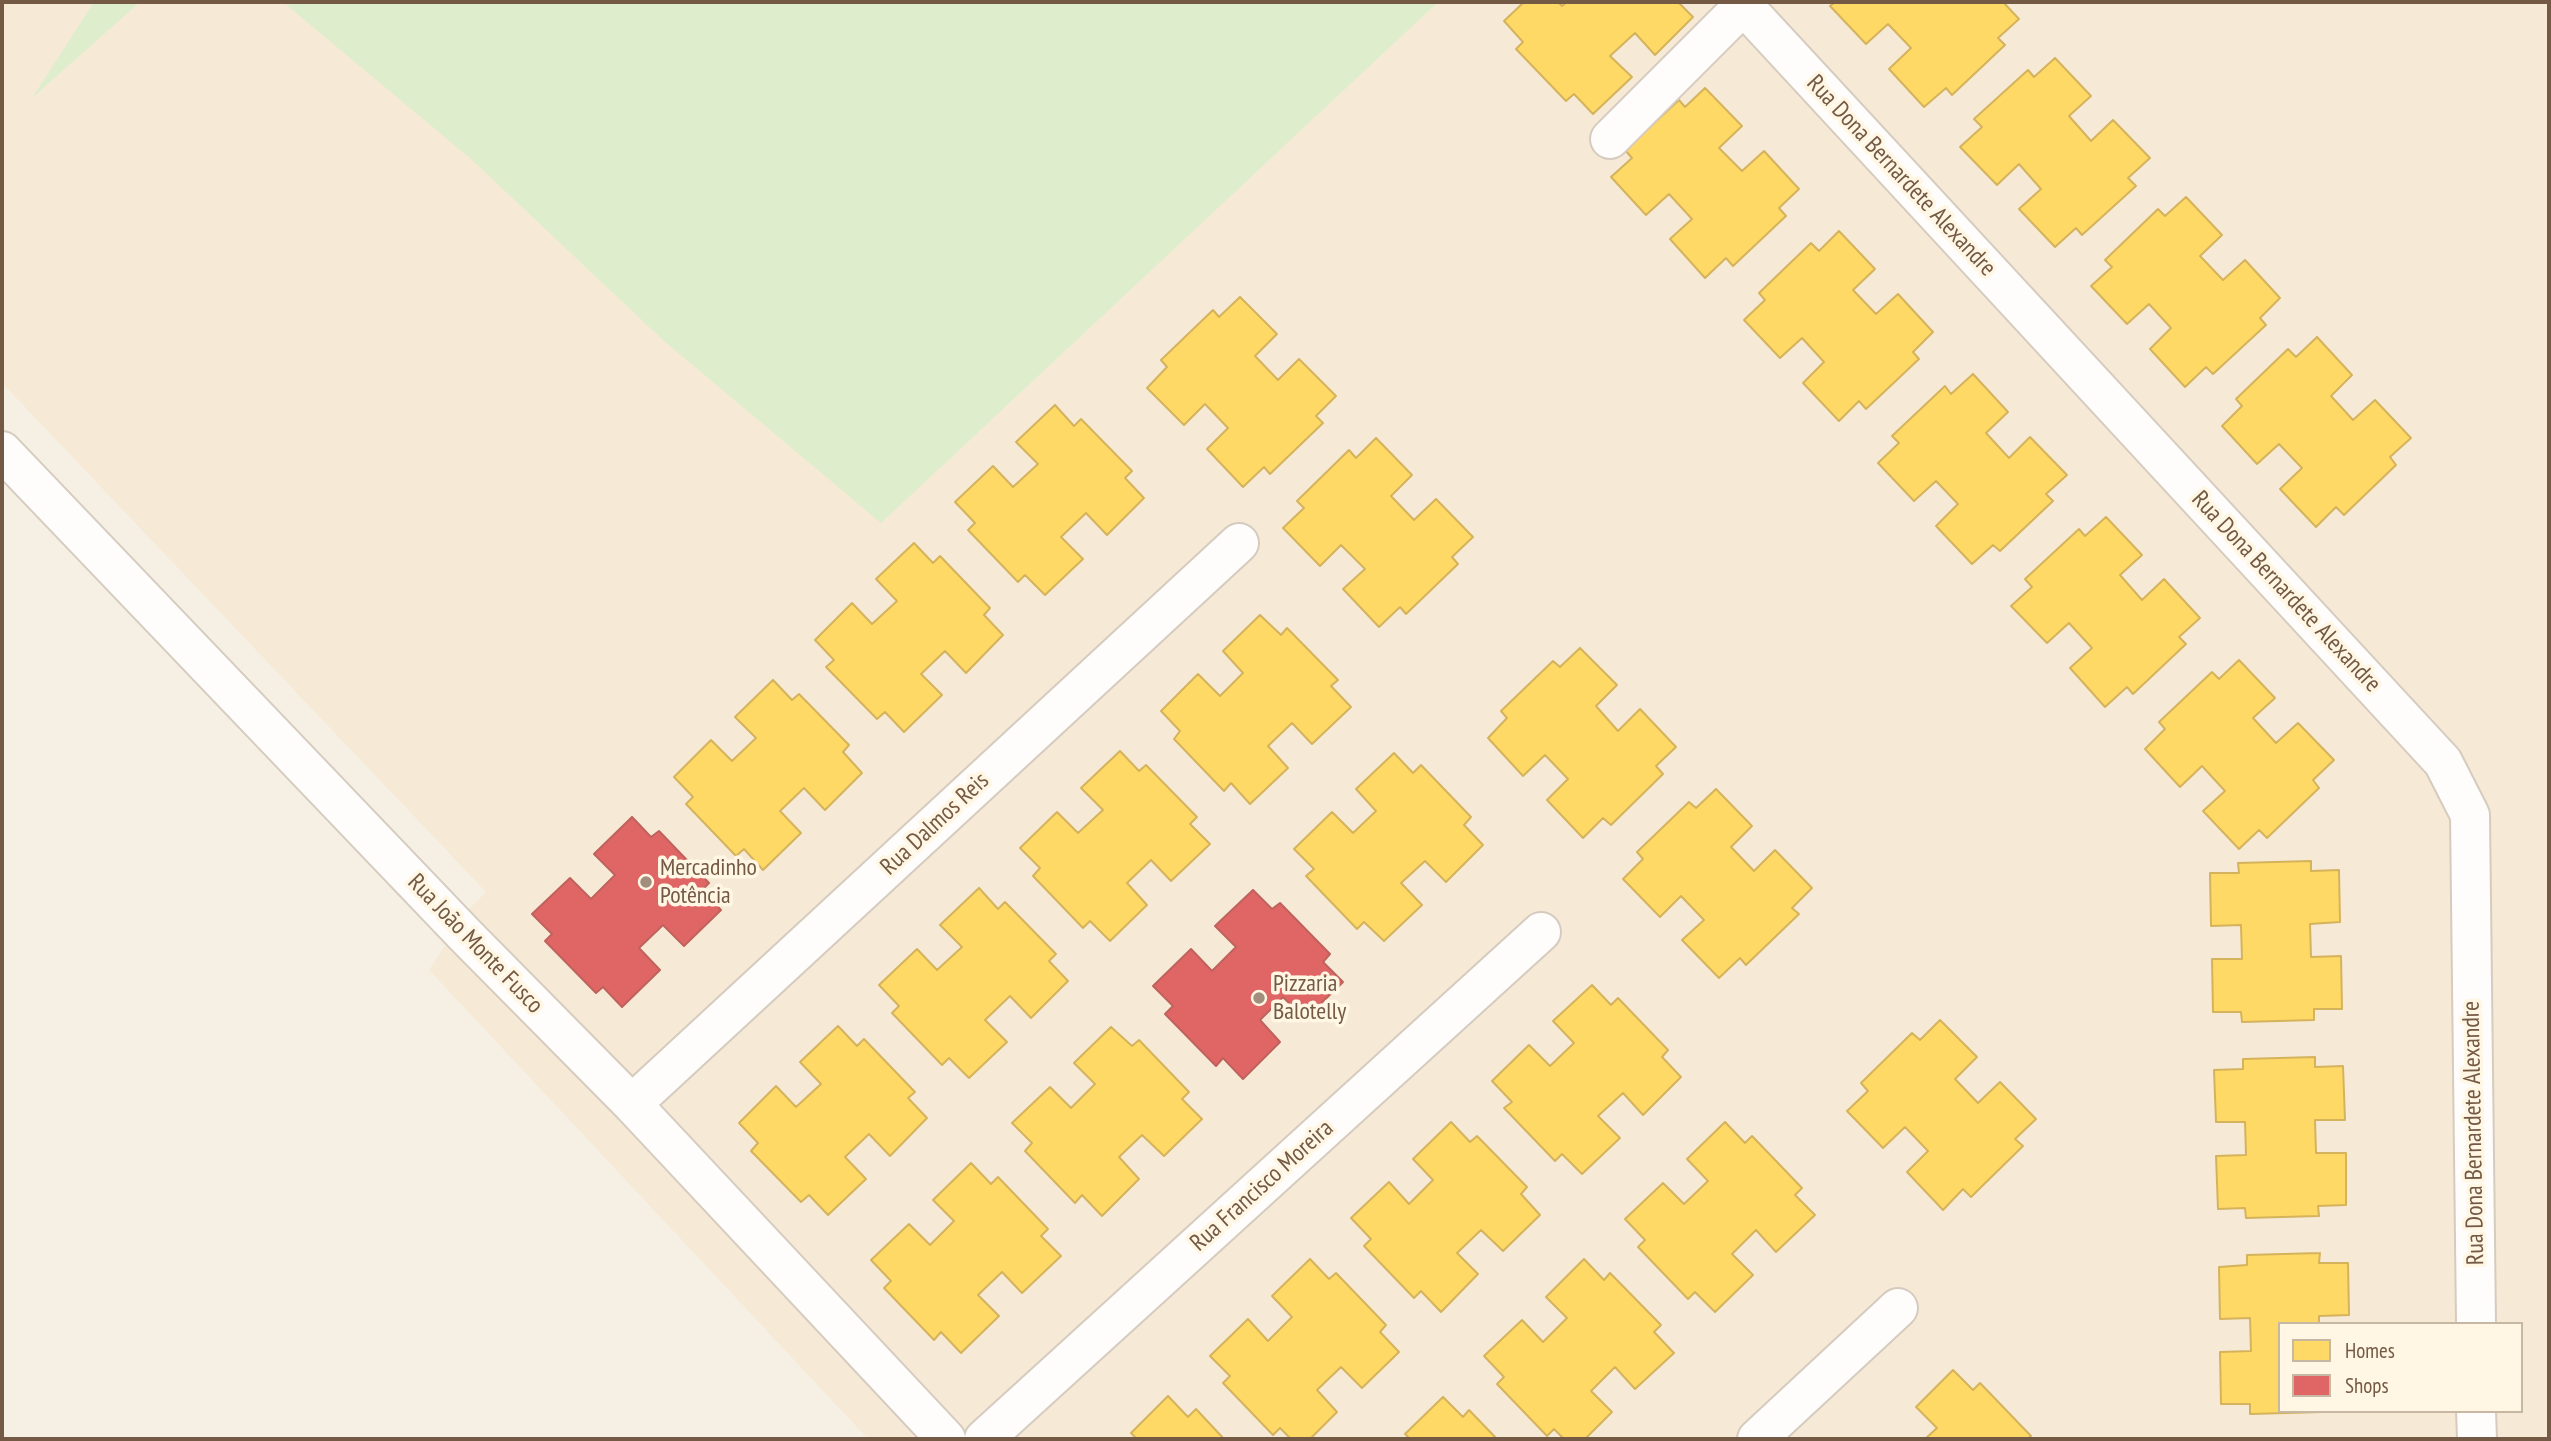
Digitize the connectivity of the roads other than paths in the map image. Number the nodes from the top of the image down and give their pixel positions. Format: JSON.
{"nodes":[{"id":1,"x":1745,"y":4,"type":"edge"},
{"id":2,"x":1610,"y":139,"type":"dead end"},
{"id":3,"x":2,"y":451,"type":"edge"},
{"id":4,"x":1239,"y":543,"type":"dead end"},
{"id":5,"x":1541,"y":932,"type":"dead end"},
{"id":6,"x":632,"y":1104,"type":"junction"},
{"id":7,"x":1898,"y":1308,"type":"dead end"},
{"id":8,"x":2476,"y":1322,"type":"edge"},
{"id":9,"x":2476,"y":1413,"type":"edge"},
{"id":10,"x":946,"y":1439,"type":"edge"},
{"id":11,"x":984,"y":1439,"type":"edge"},
{"id":12,"x":1757,"y":1439,"type":"edge"},
{"id":13,"x":2477,"y":1439,"type":"edge"}],
"edges":[{"from":1,"to":2,"type":"street"},
{"from":1,"to":8,"type":"street","name":"Rua Dona Bernardete Alexandre"},
{"from":3,"to":6,"type":"street","name":"Rua João Monte Fusco"},
{"from":4,"to":6,"type":"street","name":"Rua Dalmos Reis"},
{"from":5,"to":11,"type":"street","name":"Rua Francisco Moreira"},
{"from":6,"to":10,"type":"street","name":"Rua João Monte Fusco"},
{"from":7,"to":12,"type":"street"},
{"from":9,"to":13,"type":"street"}]}
